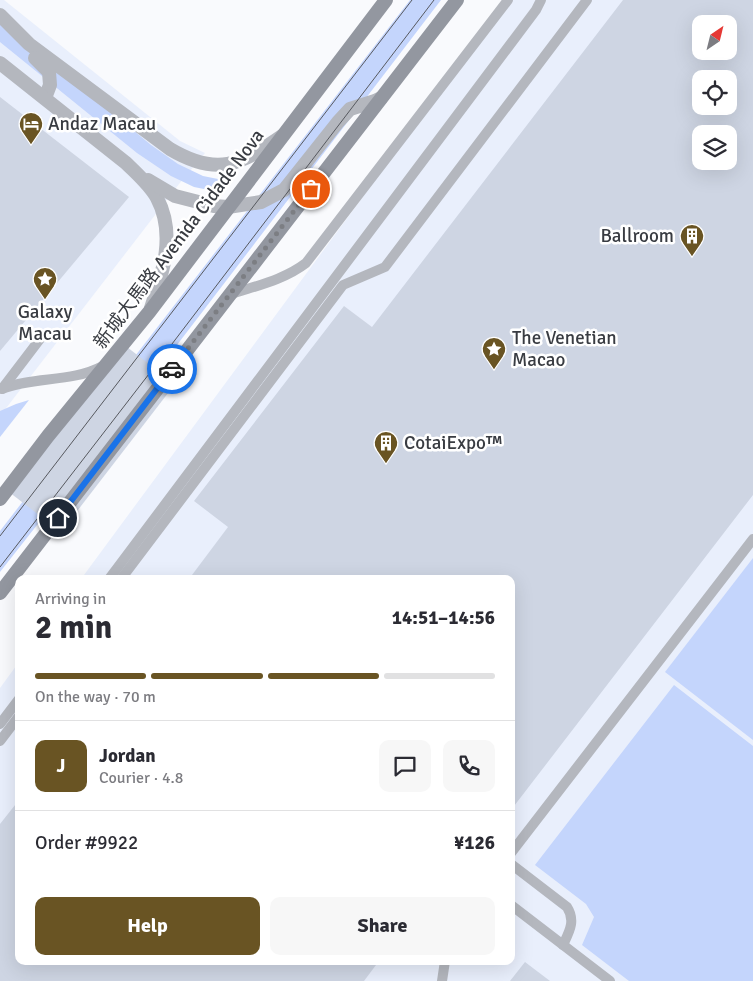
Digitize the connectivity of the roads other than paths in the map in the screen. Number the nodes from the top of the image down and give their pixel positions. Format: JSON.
{"nodes":[{"id":1,"x":386,"y":0,"type":"edge"},
{"id":2,"x":457,"y":0,"type":"edge"},
{"id":3,"x":508,"y":0,"type":"edge"},
{"id":4,"x":541,"y":0,"type":"edge"},
{"id":5,"x":587,"y":0,"type":"edge"},
{"id":6,"x":0,"y":16,"type":"edge"},
{"id":7,"x":29,"y":44,"type":"junction"},
{"id":8,"x":0,"y":63,"type":"edge"},
{"id":9,"x":45,"y":98,"type":"junction"},
{"id":10,"x":381,"y":98,"type":"junction"},
{"id":11,"x":282,"y":136,"type":"junction"},
{"id":12,"x":126,"y":163,"type":"junction"},
{"id":13,"x":228,"y":207,"type":"junction"},
{"id":14,"x":229,"y":295,"type":"junction"},
{"id":15,"x":150,"y":311,"type":"junction"},
{"id":16,"x":40,"y":339,"type":"dead end"},
{"id":17,"x":107,"y":364,"type":"junction"},
{"id":18,"x":1,"y":391,"type":"edge"},
{"id":19,"x":0,"y":499,"type":"edge"},
{"id":20,"x":753,"y":539,"type":"edge"},
{"id":21,"x":112,"y":575,"type":"edge"},
{"id":22,"x":124,"y":575,"type":"edge"},
{"id":23,"x":0,"y":592,"type":"edge"},
{"id":24,"x":15,"y":704,"type":"edge"},
{"id":25,"x":15,"y":721,"type":"edge"},
{"id":26,"x":0,"y":724,"type":"edge"},
{"id":27,"x":0,"y":741,"type":"edge"},
{"id":28,"x":515,"y":848,"type":"edge"},
{"id":29,"x":515,"y":867,"type":"edge"},
{"id":30,"x":515,"y":908,"type":"edge"},
{"id":31,"x":563,"y":945,"type":"junction"},
{"id":32,"x":444,"y":965,"type":"edge"},
{"id":33,"x":442,"y":981,"type":"edge"},
{"id":34,"x":610,"y":981,"type":"edge"}],
"edges":[{"from":1,"to":11,"type":"main road","name":"新城大馬路 Avenida Cidade Nova"},
{"from":2,"to":10,"type":"main road"},
{"from":3,"to":14,"type":"lane"},
{"from":4,"to":21,"type":"lane"},
{"from":5,"to":22,"type":"lane"},
{"from":6,"to":7,"type":"street"},
{"from":7,"to":9,"type":"street"},
{"from":7,"to":11,"type":"street"},
{"from":8,"to":9,"type":"street"},
{"from":9,"to":12,"type":"street"},
{"from":10,"to":13,"type":"street"},
{"from":10,"to":14,"type":"main road"},
{"from":11,"to":13,"type":"main road","name":"新城大馬路 Avenida Cidade Nova"},
{"from":12,"to":13,"type":"street"},
{"from":12,"to":15,"type":"street"},
{"from":13,"to":15,"type":"main road","name":"新城大馬路 Avenida Cidade Nova"},
{"from":14,"to":23,"type":"main road"},
{"from":15,"to":17,"type":"main road","name":"新城大馬路 Avenida Cidade Nova"},
{"from":16,"to":18,"type":"lane"},
{"from":17,"to":18,"type":"lane"},
{"from":17,"to":19,"type":"main road","name":"新城大馬路 Avenida Cidade Nova"},
{"from":20,"to":28,"type":"lane"},
{"from":24,"to":26,"type":"lane"},
{"from":25,"to":27,"type":"lane"},
{"from":29,"to":31,"type":"lane"},
{"from":30,"to":31,"type":"lane"},
{"from":31,"to":34,"type":"lane"},
{"from":32,"to":33,"type":"lane"}]}
